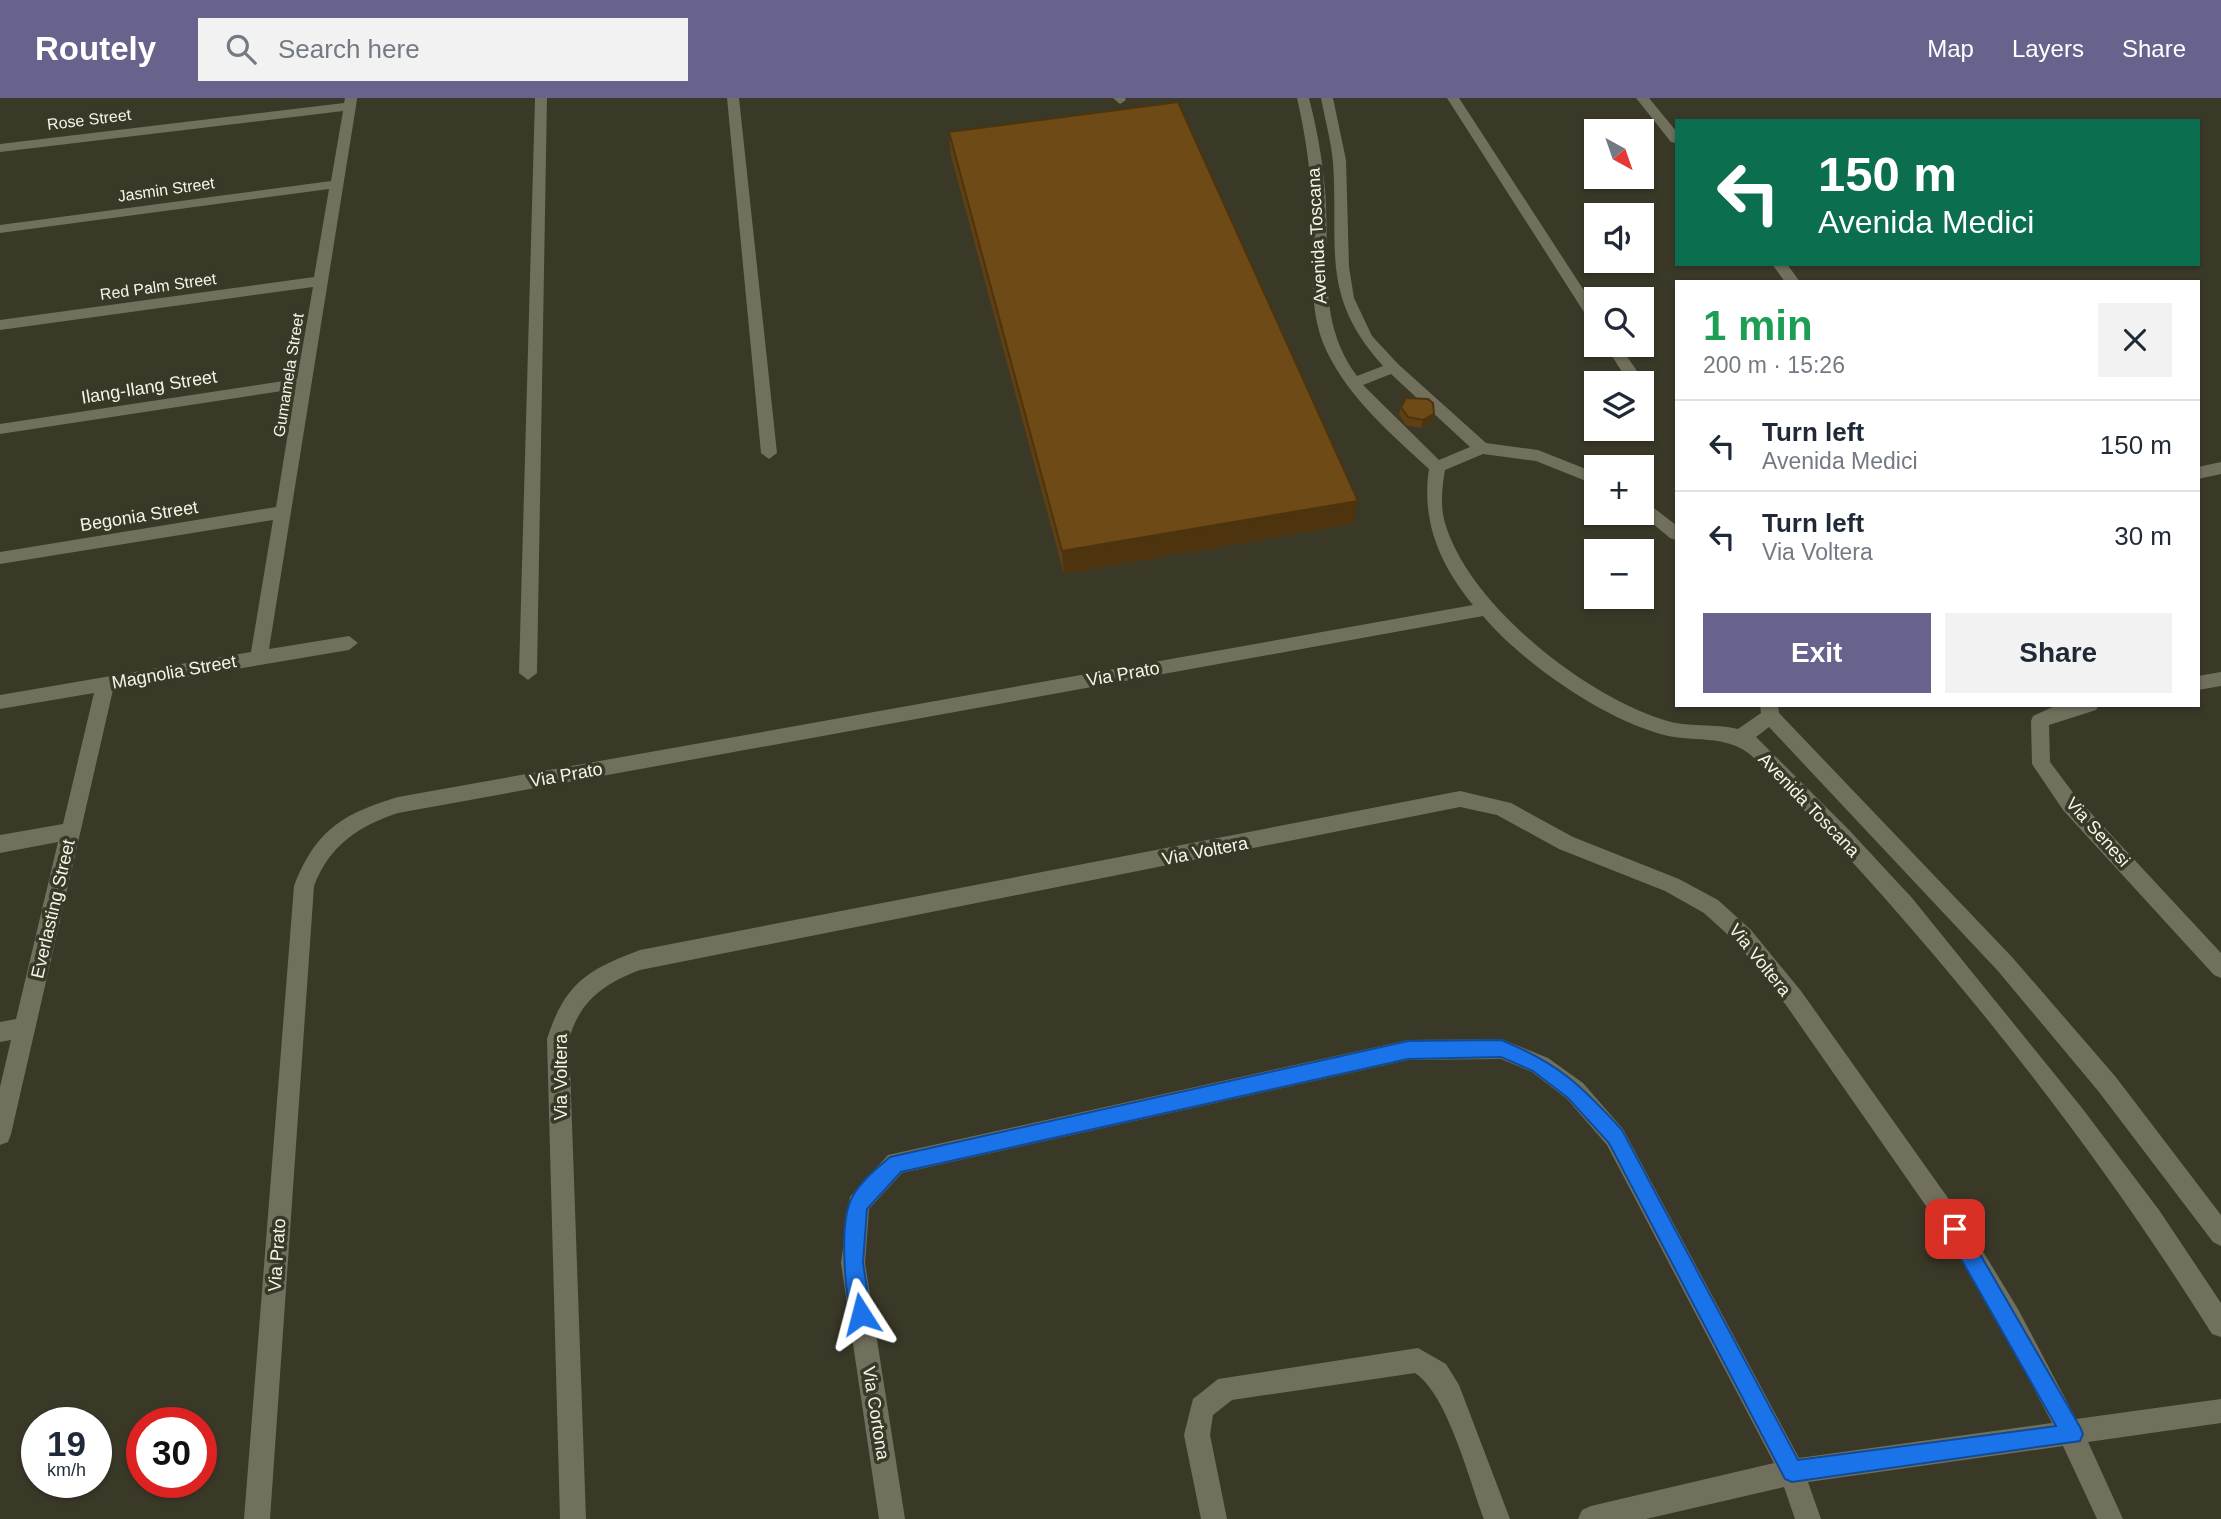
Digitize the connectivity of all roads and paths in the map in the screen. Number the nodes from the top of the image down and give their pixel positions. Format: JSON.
{"nodes":[{"id":1,"x":541,"y":98,"type":"edge"},
{"id":2,"x":733,"y":98,"type":"edge"},
{"id":3,"x":1303,"y":98,"type":"edge"},
{"id":4,"x":1327,"y":98,"type":"edge"},
{"id":5,"x":1453,"y":98,"type":"edge"},
{"id":6,"x":1642,"y":98,"type":"edge"},
{"id":7,"x":350,"y":102,"type":"edge"},
{"id":8,"x":1675,"y":138,"type":"edge"},
{"id":9,"x":0,"y":148,"type":"edge"},
{"id":10,"x":337,"y":184,"type":"junction"},
{"id":11,"x":0,"y":229,"type":"edge"},
{"id":12,"x":1320,"y":236,"type":"junction"},
{"id":13,"x":1342,"y":239,"type":"junction"},
{"id":14,"x":1781,"y":266,"type":"edge"},
{"id":15,"x":1791,"y":280,"type":"edge"},
{"id":16,"x":321,"y":281,"type":"junction"},
{"id":17,"x":1584,"y":301,"type":"edge"},
{"id":18,"x":0,"y":325,"type":"edge"},
{"id":19,"x":1620,"y":357,"type":"edge"},
{"id":20,"x":1393,"y":368,"type":"junction"},
{"id":21,"x":1629,"y":371,"type":"dead end"},
{"id":22,"x":1355,"y":382,"type":"junction"},
{"id":23,"x":304,"y":383,"type":"junction"},
{"id":24,"x":0,"y":429,"type":"edge"},
{"id":25,"x":1482,"y":447,"type":"junction"},
{"id":26,"x":769,"y":453,"type":"dead end"},
{"id":27,"x":1437,"y":467,"type":"junction"},
{"id":28,"x":2221,"y":468,"type":"edge"},
{"id":29,"x":2200,"y":472,"type":"edge"},
{"id":30,"x":1584,"y":474,"type":"edge"},
{"id":31,"x":283,"y":512,"type":"junction"},
{"id":32,"x":1654,"y":515,"type":"edge"},
{"id":33,"x":1675,"y":533,"type":"edge"},
{"id":34,"x":0,"y":558,"type":"edge"},
{"id":35,"x":1488,"y":608,"type":"junction"},
{"id":36,"x":349,"y":643,"type":"dead end"},
{"id":37,"x":259,"y":658,"type":"junction"},
{"id":38,"x":528,"y":673,"type":"dead end"},
{"id":39,"x":2221,"y":679,"type":"edge"},
{"id":40,"x":2200,"y":683,"type":"edge"},
{"id":41,"x":105,"y":684,"type":"junction"},
{"id":42,"x":0,"y":702,"type":"edge"},
{"id":43,"x":2081,"y":707,"type":"edge"},
{"id":44,"x":1770,"y":710,"type":"edge"},
{"id":45,"x":1741,"y":737,"type":"junction"},
{"id":46,"x":71,"y":831,"type":"junction"},
{"id":47,"x":0,"y":844,"type":"edge"},
{"id":48,"x":2221,"y":968,"type":"edge"},
{"id":49,"x":25,"y":1027,"type":"junction"},
{"id":50,"x":0,"y":1032,"type":"edge"},
{"id":51,"x":0,"y":1134,"type":"edge"},
{"id":52,"x":2221,"y":1234,"type":"edge"},
{"id":53,"x":2221,"y":1325,"type":"edge"},
{"id":54,"x":2221,"y":1410,"type":"edge"},
{"id":55,"x":2073,"y":1434,"type":"junction"},
{"id":56,"x":1792,"y":1472,"type":"junction"},
{"id":57,"x":257,"y":1519,"type":"edge"},
{"id":58,"x":573,"y":1519,"type":"edge"},
{"id":59,"x":892,"y":1519,"type":"edge"},
{"id":60,"x":1214,"y":1519,"type":"edge"},
{"id":61,"x":1497,"y":1519,"type":"edge"},
{"id":62,"x":1591,"y":1519,"type":"edge"},
{"id":63,"x":1808,"y":1519,"type":"edge"},
{"id":64,"x":2110,"y":1519,"type":"edge"}],
"edges":[{"from":1,"to":38,"type":"street"},
{"from":2,"to":26,"type":"street"},
{"from":3,"to":12,"type":"street","name":"Avenida Toscana"},
{"from":4,"to":13,"type":"street","name":"Avenida Toscana"},
{"from":5,"to":17,"type":"street"},
{"from":6,"to":8,"type":"street"},
{"from":7,"to":9,"type":"street","name":"Rose Street"},
{"from":7,"to":10,"type":"street","name":"Gumamela Street"},
{"from":10,"to":11,"type":"street","name":"Jasmin Street"},
{"from":10,"to":16,"type":"street","name":"Gumamela Street"},
{"from":12,"to":13,"type":"street"},
{"from":12,"to":22,"type":"street","name":"Avenida Toscana"},
{"from":13,"to":20,"type":"street","name":"Avenida Toscana"},
{"from":14,"to":15,"type":"street"},
{"from":16,"to":18,"type":"street","name":"Red Palm Street"},
{"from":16,"to":23,"type":"street","name":"Gumamela Street"},
{"from":19,"to":21,"type":"street"},
{"from":20,"to":22,"type":"street"},
{"from":20,"to":25,"type":"street","name":"Avenida Toscana"},
{"from":22,"to":27,"type":"street","name":"Avenida Toscana"},
{"from":23,"to":24,"type":"street","name":"Ilang-Ilang Street"},
{"from":23,"to":31,"type":"street","name":"Gumamela Street"},
{"from":25,"to":27,"type":"street"},
{"from":25,"to":30,"type":"street"},
{"from":27,"to":35,"type":"street"},
{"from":28,"to":29,"type":"street"},
{"from":31,"to":34,"type":"street","name":"Begonia Street"},
{"from":31,"to":37,"type":"street","name":"Gumamela Street"},
{"from":32,"to":33,"type":"street"},
{"from":35,"to":45,"type":"street"},
{"from":35,"to":57,"type":"street","name":"Via Prato"},
{"from":36,"to":37,"type":"street","name":"Magnolia Street"},
{"from":37,"to":41,"type":"street","name":"Magnolia Street"},
{"from":39,"to":40,"type":"street"},
{"from":41,"to":42,"type":"street","name":"Magnolia Street"},
{"from":41,"to":46,"type":"street","name":"Everlasting Street"},
{"from":43,"to":48,"type":"street","name":"Via Senesi"},
{"from":44,"to":45,"type":"street"},
{"from":44,"to":52,"type":"street","name":"Avenida Toscana"},
{"from":45,"to":53,"type":"street","name":"Avenida Toscana"},
{"from":46,"to":47,"type":"street"},
{"from":46,"to":49,"type":"street","name":"Everlasting Street"},
{"from":49,"to":50,"type":"street"},
{"from":49,"to":51,"type":"street","name":"Everlasting Street"},
{"from":54,"to":55,"type":"street"},
{"from":55,"to":56,"type":"street"},
{"from":55,"to":58,"type":"street","name":"Via Voltera"},
{"from":55,"to":64,"type":"street","name":"Via Voltera"},
{"from":56,"to":59,"type":"street","name":"Via Cortona"},
{"from":56,"to":62,"type":"street"},
{"from":56,"to":63,"type":"street","name":"Via Cortona"},
{"from":60,"to":61,"type":"street"}]}
